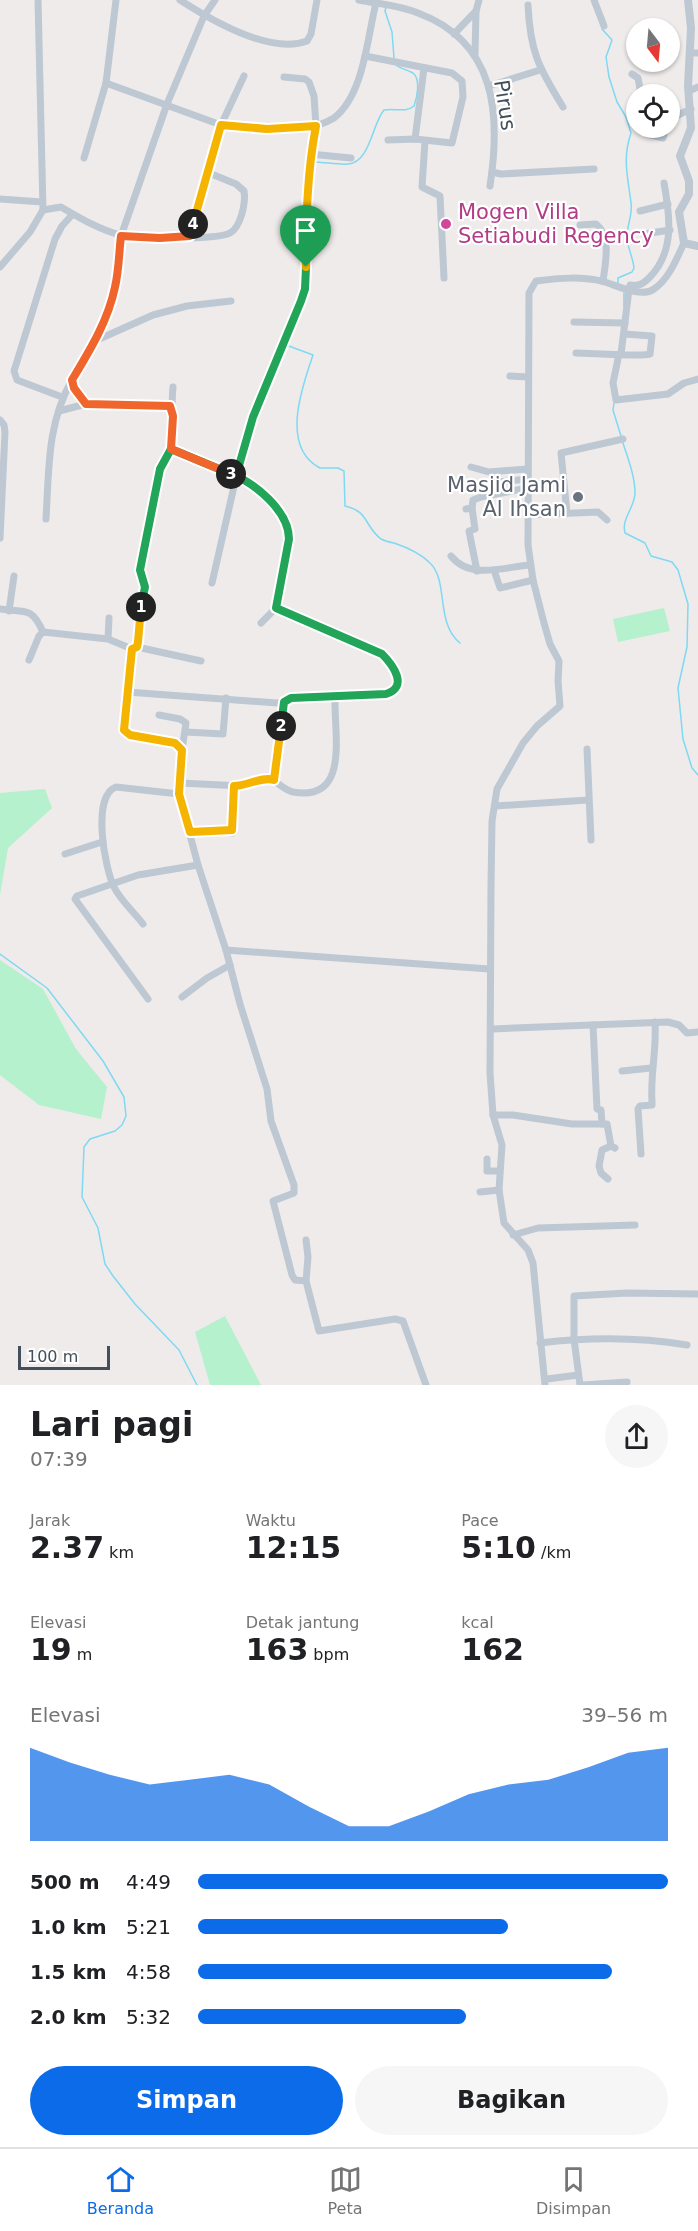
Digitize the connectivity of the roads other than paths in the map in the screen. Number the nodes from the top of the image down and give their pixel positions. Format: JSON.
{"nodes":[{"id":1,"x":38,"y":0,"type":"edge"},
{"id":2,"x":116,"y":0,"type":"edge"},
{"id":3,"x":180,"y":0,"type":"edge"},
{"id":4,"x":215,"y":0,"type":"edge"},
{"id":5,"x":317,"y":0,"type":"edge"},
{"id":6,"x":359,"y":0,"type":"edge"},
{"id":7,"x":479,"y":0,"type":"edge"},
{"id":8,"x":594,"y":0,"type":"edge"},
{"id":9,"x":688,"y":0,"type":"edge"},
{"id":10,"x":376,"y":3,"type":"junction"},
{"id":11,"x":528,"y":5,"type":"dead end"},
{"id":12,"x":476,"y":11,"type":"junction"},
{"id":13,"x":204,"y":16,"type":"junction"},
{"id":14,"x":604,"y":26,"type":"dead end"},
{"id":15,"x":454,"y":34,"type":"junction"},
{"id":16,"x":694,"y":53,"type":"edge"},
{"id":17,"x":475,"y":54,"type":"junction"},
{"id":18,"x":365,"y":56,"type":"junction"},
{"id":19,"x":424,"y":68,"type":"junction"},
{"id":20,"x":540,"y":70,"type":"junction"},
{"id":21,"x":632,"y":74,"type":"dead end"},
{"id":22,"x":244,"y":76,"type":"dead end"},
{"id":23,"x":284,"y":77,"type":"dead end"},
{"id":24,"x":106,"y":83,"type":"junction"},
{"id":25,"x":639,"y":84,"type":"edge"},
{"id":26,"x":489,"y":86,"type":"junction"},
{"id":27,"x":698,"y":87,"type":"edge"},
{"id":28,"x":689,"y":91,"type":"junction"},
{"id":29,"x":167,"y":104,"type":"junction"},
{"id":30,"x":563,"y":107,"type":"dead end"},
{"id":31,"x":691,"y":109,"type":"junction"},
{"id":32,"x":680,"y":114,"type":"edge"},
{"id":33,"x":221,"y":125,"type":"junction"},
{"id":34,"x":316,"y":126,"type":"junction"},
{"id":35,"x":415,"y":139,"type":"junction"},
{"id":36,"x":388,"y":140,"type":"dead end"},
{"id":37,"x":425,"y":141,"type":"junction"},
{"id":38,"x":310,"y":154,"type":"junction"},
{"id":39,"x":84,"y":158,"type":"dead end"},
{"id":40,"x":351,"y":158,"type":"dead end"},
{"id":41,"x":594,"y":169,"type":"dead end"},
{"id":42,"x":492,"y":172,"type":"junction"},
{"id":43,"x":209,"y":173,"type":"junction"},
{"id":44,"x":664,"y":183,"type":"dead end"},
{"id":45,"x":490,"y":186,"type":"dead end"},
{"id":46,"x":0,"y":199,"type":"edge"},
{"id":47,"x":42,"y":202,"type":"junction"},
{"id":48,"x":668,"y":204,"type":"junction"},
{"id":49,"x":43,"y":210,"type":"junction"},
{"id":50,"x":640,"y":211,"type":"dead end"},
{"id":51,"x":72,"y":215,"type":"junction"},
{"id":52,"x":580,"y":225,"type":"dead end"},
{"id":53,"x":670,"y":230,"type":"junction"},
{"id":54,"x":644,"y":234,"type":"dead end"},
{"id":55,"x":121,"y":236,"type":"junction"},
{"id":56,"x":190,"y":236,"type":"junction"},
{"id":57,"x":684,"y":243,"type":"junction"},
{"id":58,"x":698,"y":246,"type":"edge"},
{"id":59,"x":0,"y":267,"type":"edge"},
{"id":60,"x":444,"y":278,"type":"dead end"},
{"id":61,"x":603,"y":282,"type":"junction"},
{"id":62,"x":625,"y":288,"type":"junction"},
{"id":63,"x":231,"y":301,"type":"dead end"},
{"id":64,"x":574,"y":322,"type":"dead end"},
{"id":65,"x":625,"y":323,"type":"junction"},
{"id":66,"x":624,"y":334,"type":"junction"},
{"id":67,"x":97,"y":340,"type":"junction"},
{"id":68,"x":576,"y":353,"type":"dead end"},
{"id":69,"x":620,"y":354,"type":"junction"},
{"id":70,"x":510,"y":376,"type":"dead end"},
{"id":71,"x":528,"y":377,"type":"junction"},
{"id":72,"x":698,"y":379,"type":"edge"},
{"id":73,"x":72,"y":380,"type":"junction"},
{"id":74,"x":173,"y":387,"type":"dead end"},
{"id":75,"x":62,"y":398,"type":"junction"},
{"id":76,"x":86,"y":404,"type":"junction"},
{"id":77,"x":170,"y":406,"type":"junction"},
{"id":78,"x":59,"y":411,"type":"junction"},
{"id":79,"x":0,"y":420,"type":"edge"},
{"id":80,"x":623,"y":439,"type":"dead end"},
{"id":81,"x":171,"y":449,"type":"junction"},
{"id":82,"x":471,"y":467,"type":"dead end"},
{"id":83,"x":527,"y":469,"type":"junction"},
{"id":84,"x":236,"y":476,"type":"junction"},
{"id":85,"x":527,"y":479,"type":"junction"},
{"id":86,"x":489,"y":483,"type":"dead end"},
{"id":87,"x":527,"y":489,"type":"junction"},
{"id":88,"x":567,"y":513,"type":"junction"},
{"id":89,"x":527,"y":515,"type":"junction"},
{"id":90,"x":46,"y":519,"type":"dead end"},
{"id":91,"x":608,"y":520,"type":"dead end"},
{"id":92,"x":0,"y":538,"type":"edge"},
{"id":93,"x":451,"y":556,"type":"dead end"},
{"id":94,"x":530,"y":565,"type":"junction"},
{"id":95,"x":494,"y":570,"type":"junction"},
{"id":96,"x":477,"y":571,"type":"junction"},
{"id":97,"x":14,"y":576,"type":"dead end"},
{"id":98,"x":533,"y":580,"type":"junction"},
{"id":99,"x":212,"y":583,"type":"dead end"},
{"id":100,"x":276,"y":608,"type":"junction"},
{"id":101,"x":0,"y":609,"type":"edge"},
{"id":102,"x":9,"y":611,"type":"junction"},
{"id":103,"x":109,"y":618,"type":"dead end"},
{"id":104,"x":261,"y":623,"type":"dead end"},
{"id":105,"x":43,"y":632,"type":"junction"},
{"id":106,"x":108,"y":639,"type":"junction"},
{"id":107,"x":134,"y":648,"type":"junction"},
{"id":108,"x":29,"y":660,"type":"dead end"},
{"id":109,"x":201,"y":661,"type":"dead end"},
{"id":110,"x":127,"y":692,"type":"junction"},
{"id":111,"x":330,"y":695,"type":"junction"},
{"id":112,"x":226,"y":698,"type":"junction"},
{"id":113,"x":284,"y":702,"type":"junction"},
{"id":114,"x":159,"y":715,"type":"dead end"},
{"id":115,"x":186,"y":732,"type":"junction"},
{"id":116,"x":587,"y":748,"type":"dead end"},
{"id":117,"x":182,"y":750,"type":"junction"},
{"id":118,"x":274,"y":780,"type":"junction"},
{"id":119,"x":180,"y":783,"type":"junction"},
{"id":120,"x":234,"y":786,"type":"junction"},
{"id":121,"x":179,"y":794,"type":"junction"},
{"id":122,"x":588,"y":800,"type":"junction"},
{"id":123,"x":495,"y":806,"type":"junction"},
{"id":124,"x":190,"y":832,"type":"junction"},
{"id":125,"x":591,"y":840,"type":"dead end"},
{"id":126,"x":102,"y":842,"type":"junction"},
{"id":127,"x":65,"y":855,"type":"dead end"},
{"id":128,"x":198,"y":865,"type":"junction"},
{"id":129,"x":113,"y":885,"type":"junction"},
{"id":130,"x":143,"y":924,"type":"dead end"},
{"id":131,"x":226,"y":950,"type":"junction"},
{"id":132,"x":230,"y":965,"type":"junction"},
{"id":133,"x":489,"y":969,"type":"junction"},
{"id":134,"x":182,"y":997,"type":"dead end"},
{"id":135,"x":148,"y":999,"type":"dead end"},
{"id":136,"x":655,"y":1022,"type":"junction"},
{"id":137,"x":593,"y":1025,"type":"junction"},
{"id":138,"x":492,"y":1029,"type":"junction"},
{"id":139,"x":698,"y":1032,"type":"edge"},
{"id":140,"x":651,"y":1068,"type":"junction"},
{"id":141,"x":622,"y":1071,"type":"dead end"},
{"id":142,"x":493,"y":1115,"type":"junction"},
{"id":143,"x":602,"y":1124,"type":"junction"},
{"id":144,"x":640,"y":1154,"type":"dead end"},
{"id":145,"x":487,"y":1159,"type":"dead end"},
{"id":146,"x":499,"y":1171,"type":"junction"},
{"id":147,"x":608,"y":1179,"type":"dead end"},
{"id":148,"x":499,"y":1190,"type":"junction"},
{"id":149,"x":480,"y":1192,"type":"dead end"},
{"id":150,"x":635,"y":1225,"type":"dead end"},
{"id":151,"x":513,"y":1235,"type":"junction"},
{"id":152,"x":306,"y":1240,"type":"dead end"},
{"id":153,"x":306,"y":1281,"type":"junction"},
{"id":154,"x":698,"y":1293,"type":"edge"},
{"id":155,"x":574,"y":1339,"type":"junction"},
{"id":156,"x":540,"y":1343,"type":"junction"},
{"id":157,"x":687,"y":1345,"type":"dead end"},
{"id":158,"x":578,"y":1375,"type":"junction"},
{"id":159,"x":546,"y":1382,"type":"edge"},
{"id":160,"x":627,"y":1382,"type":"dead end"},
{"id":161,"x":426,"y":1385,"type":"edge"},
{"id":162,"x":582,"y":1385,"type":"edge"}],
"edges":[{"from":1,"to":47,"type":"street"},
{"from":2,"to":24,"type":"street"},
{"from":3,"to":13,"type":"street"},
{"from":4,"to":13,"type":"street"},
{"from":5,"to":13,"type":"street"},
{"from":6,"to":10,"type":"street","name":"Pirus"},
{"from":7,"to":12,"type":"street"},
{"from":8,"to":14,"type":"street"},
{"from":9,"to":16,"type":"street"},
{"from":10,"to":15,"type":"street","name":"Pirus"},
{"from":10,"to":18,"type":"street"},
{"from":11,"to":20,"type":"street"},
{"from":12,"to":15,"type":"street"},
{"from":12,"to":17,"type":"street"},
{"from":13,"to":29,"type":"street"},
{"from":15,"to":17,"type":"street","name":"Pirus"},
{"from":16,"to":28,"type":"street"},
{"from":17,"to":26,"type":"street","name":"Pirus"},
{"from":18,"to":19,"type":"street"},
{"from":18,"to":34,"type":"street"},
{"from":19,"to":35,"type":"street"},
{"from":19,"to":37,"type":"street"},
{"from":20,"to":26,"type":"street"},
{"from":20,"to":30,"type":"street"},
{"from":21,"to":25,"type":"street"},
{"from":22,"to":33,"type":"street"},
{"from":23,"to":34,"type":"street"},
{"from":24,"to":29,"type":"street"},
{"from":24,"to":39,"type":"street"},
{"from":26,"to":42,"type":"street","name":"Pirus"},
{"from":27,"to":28,"type":"street"},
{"from":28,"to":31,"type":"street"},
{"from":29,"to":33,"type":"street"},
{"from":29,"to":55,"type":"street"},
{"from":31,"to":32,"type":"street"},
{"from":31,"to":57,"type":"street"},
{"from":33,"to":34,"type":"street"},
{"from":33,"to":43,"type":"street"},
{"from":34,"to":38,"type":"street"},
{"from":35,"to":36,"type":"street"},
{"from":35,"to":37,"type":"street"},
{"from":37,"to":60,"type":"street"},
{"from":38,"to":40,"type":"street"},
{"from":38,"to":84,"type":"street"},
{"from":41,"to":42,"type":"street"},
{"from":42,"to":45,"type":"street","name":"Pirus"},
{"from":43,"to":56,"type":"street"},
{"from":43,"to":56,"type":"street"},
{"from":44,"to":48,"type":"street"},
{"from":46,"to":47,"type":"street"},
{"from":47,"to":49,"type":"street"},
{"from":48,"to":50,"type":"street"},
{"from":48,"to":53,"type":"street"},
{"from":49,"to":51,"type":"street"},
{"from":49,"to":59,"type":"street"},
{"from":51,"to":55,"type":"street"},
{"from":51,"to":75,"type":"street"},
{"from":52,"to":61,"type":"street"},
{"from":53,"to":54,"type":"street"},
{"from":53,"to":62,"type":"street"},
{"from":55,"to":56,"type":"street"},
{"from":55,"to":67,"type":"street"},
{"from":57,"to":58,"type":"street"},
{"from":57,"to":62,"type":"street"},
{"from":61,"to":62,"type":"street"},
{"from":61,"to":71,"type":"street"},
{"from":62,"to":65,"type":"street"},
{"from":63,"to":67,"type":"street"},
{"from":64,"to":65,"type":"street"},
{"from":65,"to":66,"type":"street"},
{"from":66,"to":69,"type":"street"},
{"from":66,"to":69,"type":"street"},
{"from":67,"to":73,"type":"street"},
{"from":68,"to":69,"type":"street"},
{"from":69,"to":72,"type":"street"},
{"from":70,"to":71,"type":"street"},
{"from":71,"to":83,"type":"street"},
{"from":73,"to":75,"type":"street"},
{"from":73,"to":76,"type":"street"},
{"from":74,"to":77,"type":"street"},
{"from":75,"to":78,"type":"street"},
{"from":76,"to":77,"type":"street"},
{"from":76,"to":78,"type":"street"},
{"from":77,"to":81,"type":"street"},
{"from":78,"to":90,"type":"street"},
{"from":79,"to":92,"type":"street"},
{"from":80,"to":88,"type":"street"},
{"from":81,"to":84,"type":"street"},
{"from":81,"to":107,"type":"street"},
{"from":82,"to":83,"type":"street"},
{"from":83,"to":85,"type":"street"},
{"from":84,"to":99,"type":"street"},
{"from":84,"to":100,"type":"street"},
{"from":85,"to":86,"type":"street"},
{"from":85,"to":87,"type":"street"},
{"from":87,"to":89,"type":"street"},
{"from":87,"to":96,"type":"street"},
{"from":88,"to":89,"type":"street"},
{"from":88,"to":91,"type":"street"},
{"from":89,"to":94,"type":"street"},
{"from":93,"to":96,"type":"street"},
{"from":94,"to":95,"type":"street"},
{"from":94,"to":98,"type":"street"},
{"from":95,"to":96,"type":"street"},
{"from":95,"to":98,"type":"street"},
{"from":97,"to":102,"type":"street"},
{"from":98,"to":123,"type":"street"},
{"from":100,"to":104,"type":"street"},
{"from":100,"to":111,"type":"street"},
{"from":101,"to":102,"type":"street"},
{"from":102,"to":105,"type":"street"},
{"from":103,"to":106,"type":"street"},
{"from":105,"to":106,"type":"street"},
{"from":105,"to":108,"type":"street"},
{"from":106,"to":107,"type":"street"},
{"from":107,"to":109,"type":"street"},
{"from":107,"to":110,"type":"street"},
{"from":110,"to":112,"type":"street"},
{"from":110,"to":117,"type":"street"},
{"from":111,"to":113,"type":"street"},
{"from":111,"to":118,"type":"street"},
{"from":112,"to":113,"type":"street"},
{"from":112,"to":115,"type":"street"},
{"from":113,"to":118,"type":"street"},
{"from":114,"to":115,"type":"street"},
{"from":115,"to":117,"type":"street"},
{"from":116,"to":122,"type":"street"},
{"from":117,"to":119,"type":"street"},
{"from":118,"to":120,"type":"street"},
{"from":119,"to":120,"type":"street"},
{"from":119,"to":121,"type":"street"},
{"from":120,"to":124,"type":"street"},
{"from":121,"to":124,"type":"street"},
{"from":121,"to":126,"type":"street"},
{"from":122,"to":123,"type":"street"},
{"from":122,"to":125,"type":"street"},
{"from":123,"to":133,"type":"street"},
{"from":124,"to":128,"type":"street"},
{"from":126,"to":127,"type":"street"},
{"from":126,"to":129,"type":"street"},
{"from":128,"to":129,"type":"street"},
{"from":128,"to":131,"type":"street"},
{"from":129,"to":130,"type":"street"},
{"from":129,"to":135,"type":"street"},
{"from":131,"to":132,"type":"street"},
{"from":131,"to":133,"type":"street"},
{"from":132,"to":134,"type":"street"},
{"from":132,"to":153,"type":"street"},
{"from":133,"to":138,"type":"street"},
{"from":136,"to":137,"type":"street"},
{"from":136,"to":139,"type":"street"},
{"from":136,"to":140,"type":"street"},
{"from":137,"to":138,"type":"street"},
{"from":137,"to":143,"type":"street"},
{"from":138,"to":142,"type":"street"},
{"from":140,"to":141,"type":"street"},
{"from":140,"to":144,"type":"street"},
{"from":142,"to":143,"type":"street"},
{"from":142,"to":146,"type":"street"},
{"from":143,"to":147,"type":"street"},
{"from":145,"to":146,"type":"street"},
{"from":146,"to":148,"type":"street"},
{"from":148,"to":149,"type":"street"},
{"from":148,"to":151,"type":"street"},
{"from":150,"to":151,"type":"street"},
{"from":151,"to":156,"type":"street"},
{"from":152,"to":153,"type":"street"},
{"from":153,"to":161,"type":"street"},
{"from":154,"to":155,"type":"street"},
{"from":155,"to":156,"type":"street"},
{"from":155,"to":157,"type":"street"},
{"from":155,"to":158,"type":"street"},
{"from":156,"to":159,"type":"street"},
{"from":158,"to":159,"type":"street"},
{"from":158,"to":162,"type":"street"},
{"from":160,"to":162,"type":"street"}]}
